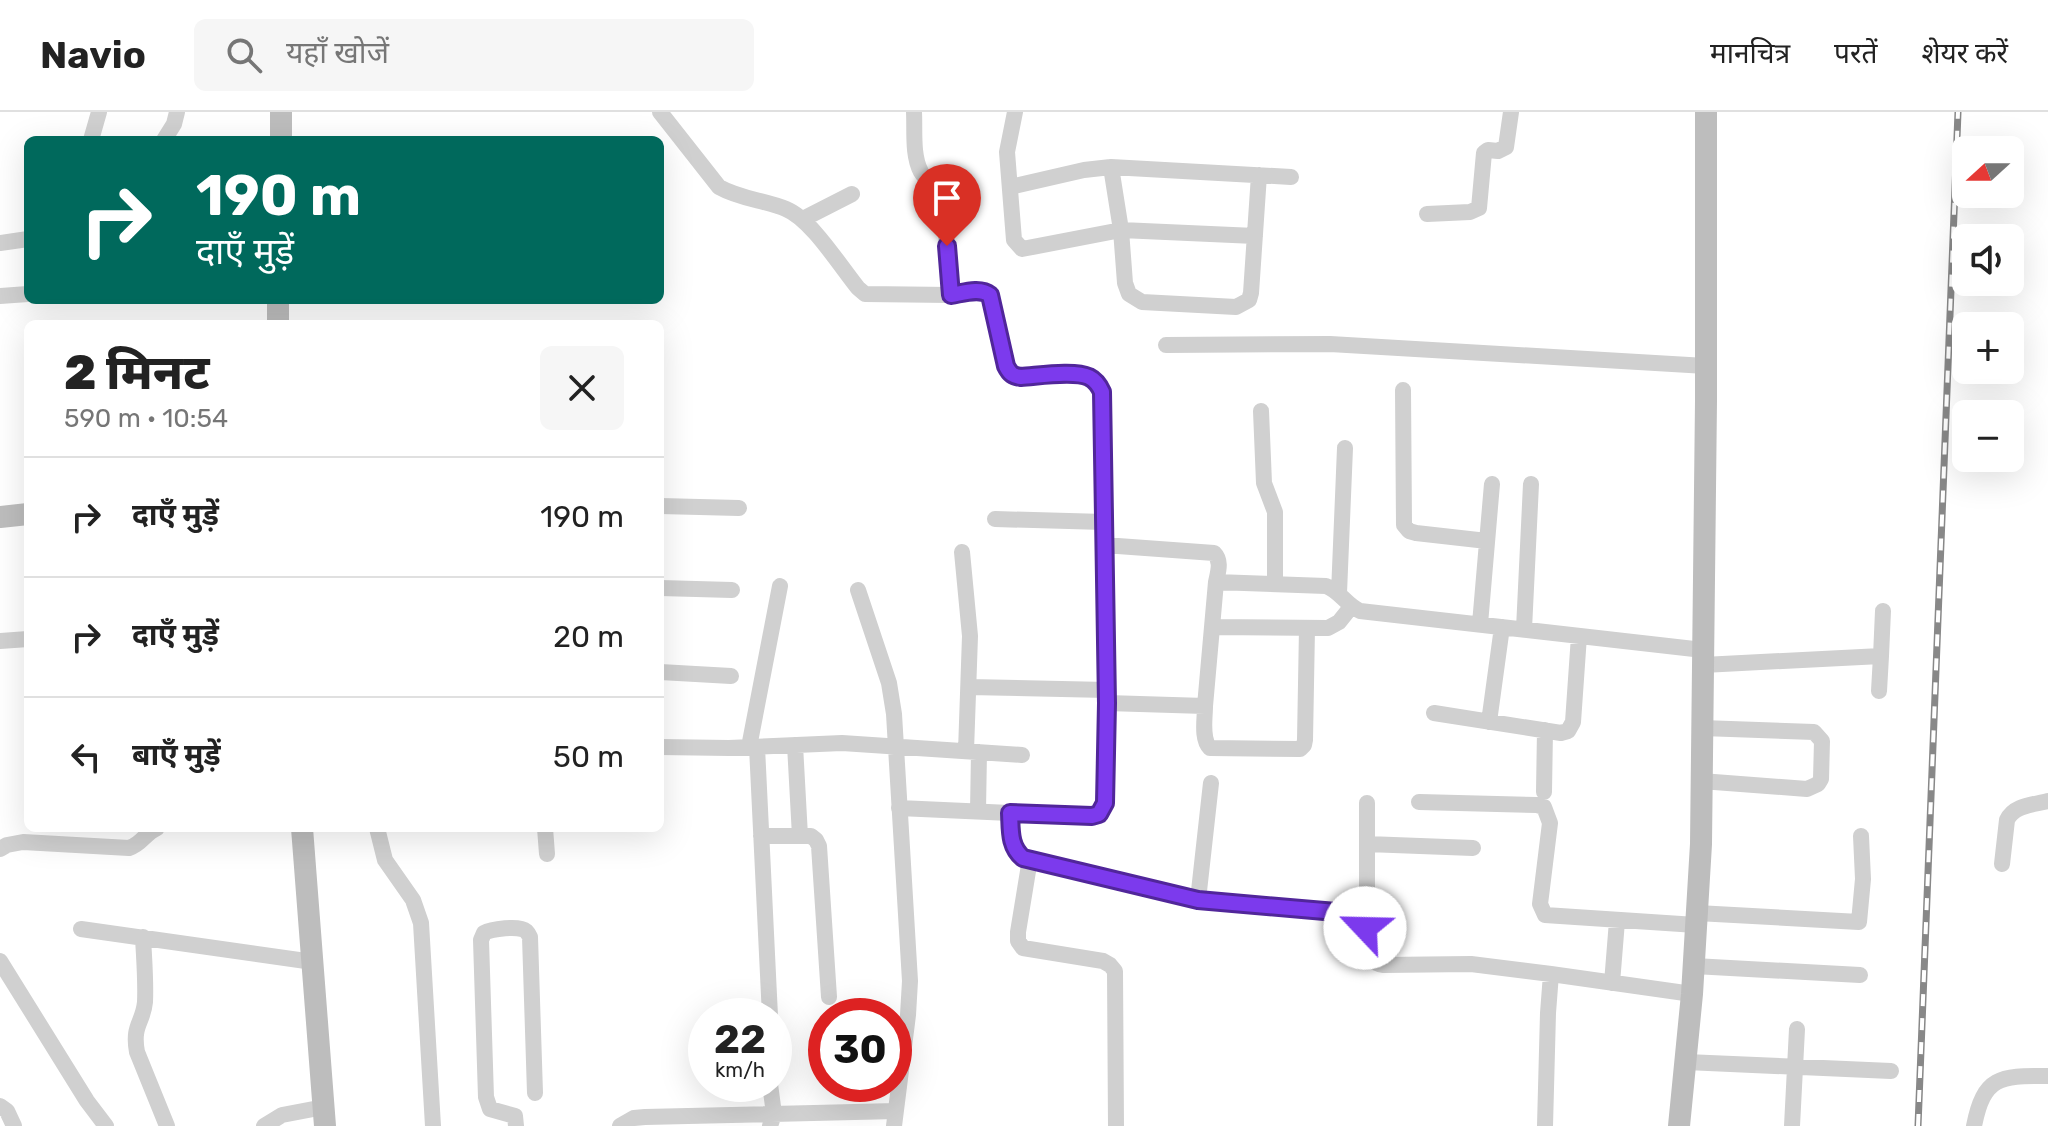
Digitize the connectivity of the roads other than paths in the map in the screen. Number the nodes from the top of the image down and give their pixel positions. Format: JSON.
{"nodes":[{"id":1,"x":99,"y":112,"type":"edge"},
{"id":2,"x":177,"y":112,"type":"edge"},
{"id":3,"x":281,"y":112,"type":"edge"},
{"id":4,"x":660,"y":112,"type":"edge"},
{"id":5,"x":914,"y":112,"type":"edge"},
{"id":6,"x":1015,"y":112,"type":"edge"},
{"id":7,"x":1511,"y":112,"type":"edge"},
{"id":8,"x":1706,"y":112,"type":"edge"},
{"id":9,"x":92,"y":136,"type":"edge"},
{"id":10,"x":166,"y":136,"type":"edge"},
{"id":11,"x":281,"y":136,"type":"edge"},
{"id":12,"x":1111,"y":167,"type":"junction"},
{"id":13,"x":1259,"y":175,"type":"junction"},
{"id":14,"x":1291,"y":177,"type":"dead end"},
{"id":15,"x":1010,"y":187,"type":"junction"},
{"id":16,"x":852,"y":194,"type":"dead end"},
{"id":17,"x":1427,"y":214,"type":"dead end"},
{"id":18,"x":803,"y":219,"type":"junction"},
{"id":19,"x":1121,"y":230,"type":"junction"},
{"id":20,"x":1255,"y":236,"type":"junction"},
{"id":21,"x":24,"y":240,"type":"edge"},
{"id":22,"x":0,"y":243,"type":"edge"},
{"id":23,"x":24,"y":294,"type":"edge"},
{"id":24,"x":951,"y":295,"type":"junction"},
{"id":25,"x":0,"y":296,"type":"edge"},
{"id":26,"x":1166,"y":345,"type":"dead end"},
{"id":27,"x":1706,"y":366,"type":"junction"},
{"id":28,"x":1403,"y":390,"type":"dead end"},
{"id":29,"x":1261,"y":411,"type":"dead end"},
{"id":30,"x":1345,"y":448,"type":"dead end"},
{"id":31,"x":1492,"y":484,"type":"dead end"},
{"id":32,"x":1531,"y":484,"type":"dead end"},
{"id":33,"x":664,"y":506,"type":"edge"},
{"id":34,"x":739,"y":508,"type":"dead end"},
{"id":35,"x":24,"y":514,"type":"edge"},
{"id":36,"x":0,"y":517,"type":"edge"},
{"id":37,"x":995,"y":519,"type":"dead end"},
{"id":38,"x":1104,"y":522,"type":"junction"},
{"id":39,"x":1487,"y":541,"type":"junction"},
{"id":40,"x":1104,"y":545,"type":"junction"},
{"id":41,"x":962,"y":552,"type":"dead end"},
{"id":42,"x":1216,"y":582,"type":"junction"},
{"id":43,"x":1275,"y":584,"type":"junction"},
{"id":44,"x":780,"y":586,"type":"dead end"},
{"id":45,"x":664,"y":588,"type":"edge"},
{"id":46,"x":732,"y":590,"type":"dead end"},
{"id":47,"x":858,"y":590,"type":"dead end"},
{"id":48,"x":1339,"y":593,"type":"junction"},
{"id":49,"x":1351,"y":607,"type":"junction"},
{"id":50,"x":1883,"y":611,"type":"dead end"},
{"id":51,"x":1480,"y":624,"type":"junction"},
{"id":52,"x":1212,"y":627,"type":"junction"},
{"id":53,"x":1502,"y":627,"type":"junction"},
{"id":54,"x":1307,"y":628,"type":"junction"},
{"id":55,"x":1524,"y":629,"type":"junction"},
{"id":56,"x":1579,"y":636,"type":"junction"},
{"id":57,"x":24,"y":639,"type":"edge"},
{"id":58,"x":0,"y":641,"type":"edge"},
{"id":59,"x":1881,"y":656,"type":"junction"},
{"id":60,"x":1703,"y":658,"type":"junction"},
{"id":61,"x":664,"y":672,"type":"edge"},
{"id":62,"x":731,"y":676,"type":"dead end"},
{"id":63,"x":969,"y":687,"type":"junction"},
{"id":64,"x":1879,"y":691,"type":"dead end"},
{"id":65,"x":1107,"y":696,"type":"junction"},
{"id":66,"x":1205,"y":706,"type":"junction"},
{"id":67,"x":1434,"y":713,"type":"dead end"},
{"id":68,"x":1489,"y":722,"type":"junction"},
{"id":69,"x":1702,"y":728,"type":"junction"},
{"id":70,"x":1545,"y":730,"type":"junction"},
{"id":71,"x":795,"y":745,"type":"junction"},
{"id":72,"x":895,"y":745,"type":"junction"},
{"id":73,"x":664,"y":747,"type":"edge"},
{"id":74,"x":753,"y":747,"type":"junction"},
{"id":75,"x":972,"y":751,"type":"junction"},
{"id":76,"x":1022,"y":755,"type":"dead end"},
{"id":77,"x":1701,"y":781,"type":"junction"},
{"id":78,"x":1211,"y":783,"type":"dead end"},
{"id":79,"x":1544,"y":792,"type":"dead end"},
{"id":80,"x":2048,"y":801,"type":"edge"},
{"id":81,"x":1419,"y":802,"type":"dead end"},
{"id":82,"x":1367,"y":803,"type":"dead end"},
{"id":83,"x":899,"y":808,"type":"junction"},
{"id":84,"x":978,"y":811,"type":"junction"},
{"id":85,"x":1010,"y":813,"type":"junction"},
{"id":86,"x":149,"y":832,"type":"edge"},
{"id":87,"x":301,"y":832,"type":"edge"},
{"id":88,"x":378,"y":832,"type":"edge"},
{"id":89,"x":545,"y":832,"type":"edge"},
{"id":90,"x":761,"y":836,"type":"junction"},
{"id":91,"x":800,"y":836,"type":"junction"},
{"id":92,"x":1861,"y":836,"type":"dead end"},
{"id":93,"x":1367,"y":844,"type":"junction"},
{"id":94,"x":1473,"y":848,"type":"dead end"},
{"id":95,"x":0,"y":849,"type":"edge"},
{"id":96,"x":547,"y":854,"type":"dead end"},
{"id":97,"x":1030,"y":859,"type":"junction"},
{"id":98,"x":2002,"y":864,"type":"dead end"},
{"id":99,"x":1198,"y":900,"type":"junction"},
{"id":100,"x":1697,"y":919,"type":"junction"},
{"id":101,"x":1617,"y":921,"type":"junction"},
{"id":102,"x":81,"y":929,"type":"dead end"},
{"id":103,"x":143,"y":937,"type":"junction"},
{"id":104,"x":1360,"y":941,"type":"junction"},
{"id":105,"x":0,"y":961,"type":"edge"},
{"id":106,"x":313,"y":962,"type":"junction"},
{"id":107,"x":1694,"y":966,"type":"junction"},
{"id":108,"x":1551,"y":974,"type":"junction"},
{"id":109,"x":1860,"y":975,"type":"dead end"},
{"id":110,"x":1612,"y":983,"type":"junction"},
{"id":111,"x":1692,"y":994,"type":"junction"},
{"id":112,"x":829,"y":997,"type":"dead end"},
{"id":113,"x":769,"y":998,"type":"edge"},
{"id":114,"x":1797,"y":1029,"type":"dead end"},
{"id":115,"x":1686,"y":1062,"type":"junction"},
{"id":116,"x":1795,"y":1067,"type":"junction"},
{"id":117,"x":1891,"y":1071,"type":"dead end"},
{"id":118,"x":2048,"y":1076,"type":"edge"},
{"id":119,"x":535,"y":1093,"type":"dead end"},
{"id":120,"x":0,"y":1106,"type":"edge"},
{"id":121,"x":324,"y":1117,"type":"edge"},
{"id":122,"x":895,"y":1118,"type":"edge"},
{"id":123,"x":772,"y":1120,"type":"edge"},
{"id":124,"x":14,"y":1126,"type":"edge"},
{"id":125,"x":106,"y":1126,"type":"edge"},
{"id":126,"x":167,"y":1126,"type":"edge"},
{"id":127,"x":264,"y":1126,"type":"edge"},
{"id":128,"x":433,"y":1126,"type":"edge"},
{"id":129,"x":516,"y":1126,"type":"edge"},
{"id":130,"x":620,"y":1126,"type":"edge"},
{"id":131,"x":1116,"y":1126,"type":"edge"},
{"id":132,"x":1545,"y":1126,"type":"edge"},
{"id":133,"x":1679,"y":1126,"type":"edge"},
{"id":134,"x":1792,"y":1126,"type":"edge"},
{"id":135,"x":1974,"y":1126,"type":"edge"}],
"edges":[{"from":1,"to":9,"type":"street"},
{"from":2,"to":10,"type":"street"},
{"from":3,"to":11,"type":"street"},
{"from":4,"to":18,"type":"street"},
{"from":5,"to":24,"type":"street"},
{"from":6,"to":15,"type":"street"},
{"from":7,"to":17,"type":"street"},
{"from":8,"to":27,"type":"street"},
{"from":12,"to":13,"type":"street"},
{"from":12,"to":15,"type":"street"},
{"from":12,"to":19,"type":"street"},
{"from":13,"to":14,"type":"street"},
{"from":13,"to":20,"type":"street"},
{"from":15,"to":19,"type":"street"},
{"from":16,"to":18,"type":"street"},
{"from":18,"to":24,"type":"street"},
{"from":19,"to":20,"type":"street"},
{"from":19,"to":20,"type":"street"},
{"from":21,"to":22,"type":"street"},
{"from":23,"to":25,"type":"street"},
{"from":24,"to":38,"type":"street"},
{"from":26,"to":27,"type":"street"},
{"from":27,"to":60,"type":"street"},
{"from":28,"to":39,"type":"street"},
{"from":29,"to":43,"type":"street"},
{"from":30,"to":48,"type":"street"},
{"from":31,"to":39,"type":"street"},
{"from":32,"to":55,"type":"street"},
{"from":33,"to":34,"type":"street"},
{"from":35,"to":36,"type":"street"},
{"from":37,"to":38,"type":"street"},
{"from":38,"to":40,"type":"street"},
{"from":39,"to":51,"type":"street"},
{"from":40,"to":42,"type":"street"},
{"from":40,"to":65,"type":"street"},
{"from":41,"to":63,"type":"street"},
{"from":42,"to":43,"type":"street"},
{"from":42,"to":52,"type":"street"},
{"from":43,"to":48,"type":"street"},
{"from":44,"to":74,"type":"street"},
{"from":45,"to":46,"type":"street"},
{"from":47,"to":72,"type":"street"},
{"from":48,"to":49,"type":"street"},
{"from":49,"to":51,"type":"street"},
{"from":49,"to":54,"type":"street"},
{"from":50,"to":59,"type":"street"},
{"from":51,"to":53,"type":"street"},
{"from":52,"to":54,"type":"street"},
{"from":52,"to":66,"type":"street"},
{"from":53,"to":55,"type":"street"},
{"from":53,"to":68,"type":"street"},
{"from":54,"to":66,"type":"street"},
{"from":55,"to":56,"type":"street"},
{"from":56,"to":60,"type":"street"},
{"from":56,"to":70,"type":"street"},
{"from":57,"to":58,"type":"street"},
{"from":59,"to":60,"type":"street"},
{"from":59,"to":64,"type":"street"},
{"from":60,"to":69,"type":"street"},
{"from":61,"to":62,"type":"street"},
{"from":63,"to":65,"type":"street"},
{"from":63,"to":75,"type":"street"},
{"from":65,"to":66,"type":"street"},
{"from":65,"to":85,"type":"street"},
{"from":67,"to":68,"type":"street"},
{"from":68,"to":70,"type":"street"},
{"from":69,"to":77,"type":"street"},
{"from":69,"to":77,"type":"street"},
{"from":70,"to":79,"type":"street"},
{"from":71,"to":72,"type":"street"},
{"from":71,"to":74,"type":"street"},
{"from":71,"to":91,"type":"street"},
{"from":72,"to":75,"type":"street"},
{"from":72,"to":83,"type":"street"},
{"from":73,"to":74,"type":"street"},
{"from":74,"to":90,"type":"street"},
{"from":75,"to":76,"type":"street"},
{"from":75,"to":84,"type":"street"},
{"from":77,"to":100,"type":"street"},
{"from":78,"to":99,"type":"street"},
{"from":80,"to":98,"type":"street"},
{"from":81,"to":101,"type":"street"},
{"from":82,"to":93,"type":"street"},
{"from":83,"to":84,"type":"street"},
{"from":83,"to":122,"type":"street"},
{"from":84,"to":85,"type":"street"},
{"from":85,"to":97,"type":"street"},
{"from":86,"to":95,"type":"street"},
{"from":87,"to":106,"type":"street"},
{"from":88,"to":128,"type":"street"},
{"from":89,"to":96,"type":"street"},
{"from":90,"to":91,"type":"street"},
{"from":90,"to":113,"type":"street"},
{"from":91,"to":112,"type":"street"},
{"from":92,"to":100,"type":"street"},
{"from":93,"to":94,"type":"street"},
{"from":93,"to":104,"type":"street"},
{"from":97,"to":99,"type":"street"},
{"from":97,"to":131,"type":"street"},
{"from":99,"to":104,"type":"street"},
{"from":100,"to":101,"type":"street"},
{"from":100,"to":107,"type":"street"},
{"from":101,"to":110,"type":"street"},
{"from":102,"to":103,"type":"street"},
{"from":103,"to":106,"type":"street"},
{"from":103,"to":126,"type":"street"},
{"from":104,"to":108,"type":"street"},
{"from":105,"to":125,"type":"street"},
{"from":106,"to":121,"type":"street"},
{"from":107,"to":109,"type":"street"},
{"from":107,"to":111,"type":"street"},
{"from":108,"to":110,"type":"street"},
{"from":108,"to":132,"type":"street"},
{"from":110,"to":111,"type":"street"},
{"from":111,"to":115,"type":"street"},
{"from":114,"to":116,"type":"street"},
{"from":115,"to":116,"type":"street"},
{"from":115,"to":133,"type":"street"},
{"from":116,"to":117,"type":"street"},
{"from":116,"to":134,"type":"street"},
{"from":118,"to":135,"type":"street"},
{"from":119,"to":129,"type":"street"},
{"from":120,"to":124,"type":"street"},
{"from":121,"to":127,"type":"street"},
{"from":122,"to":123,"type":"street"},
{"from":123,"to":130,"type":"street"}]}
